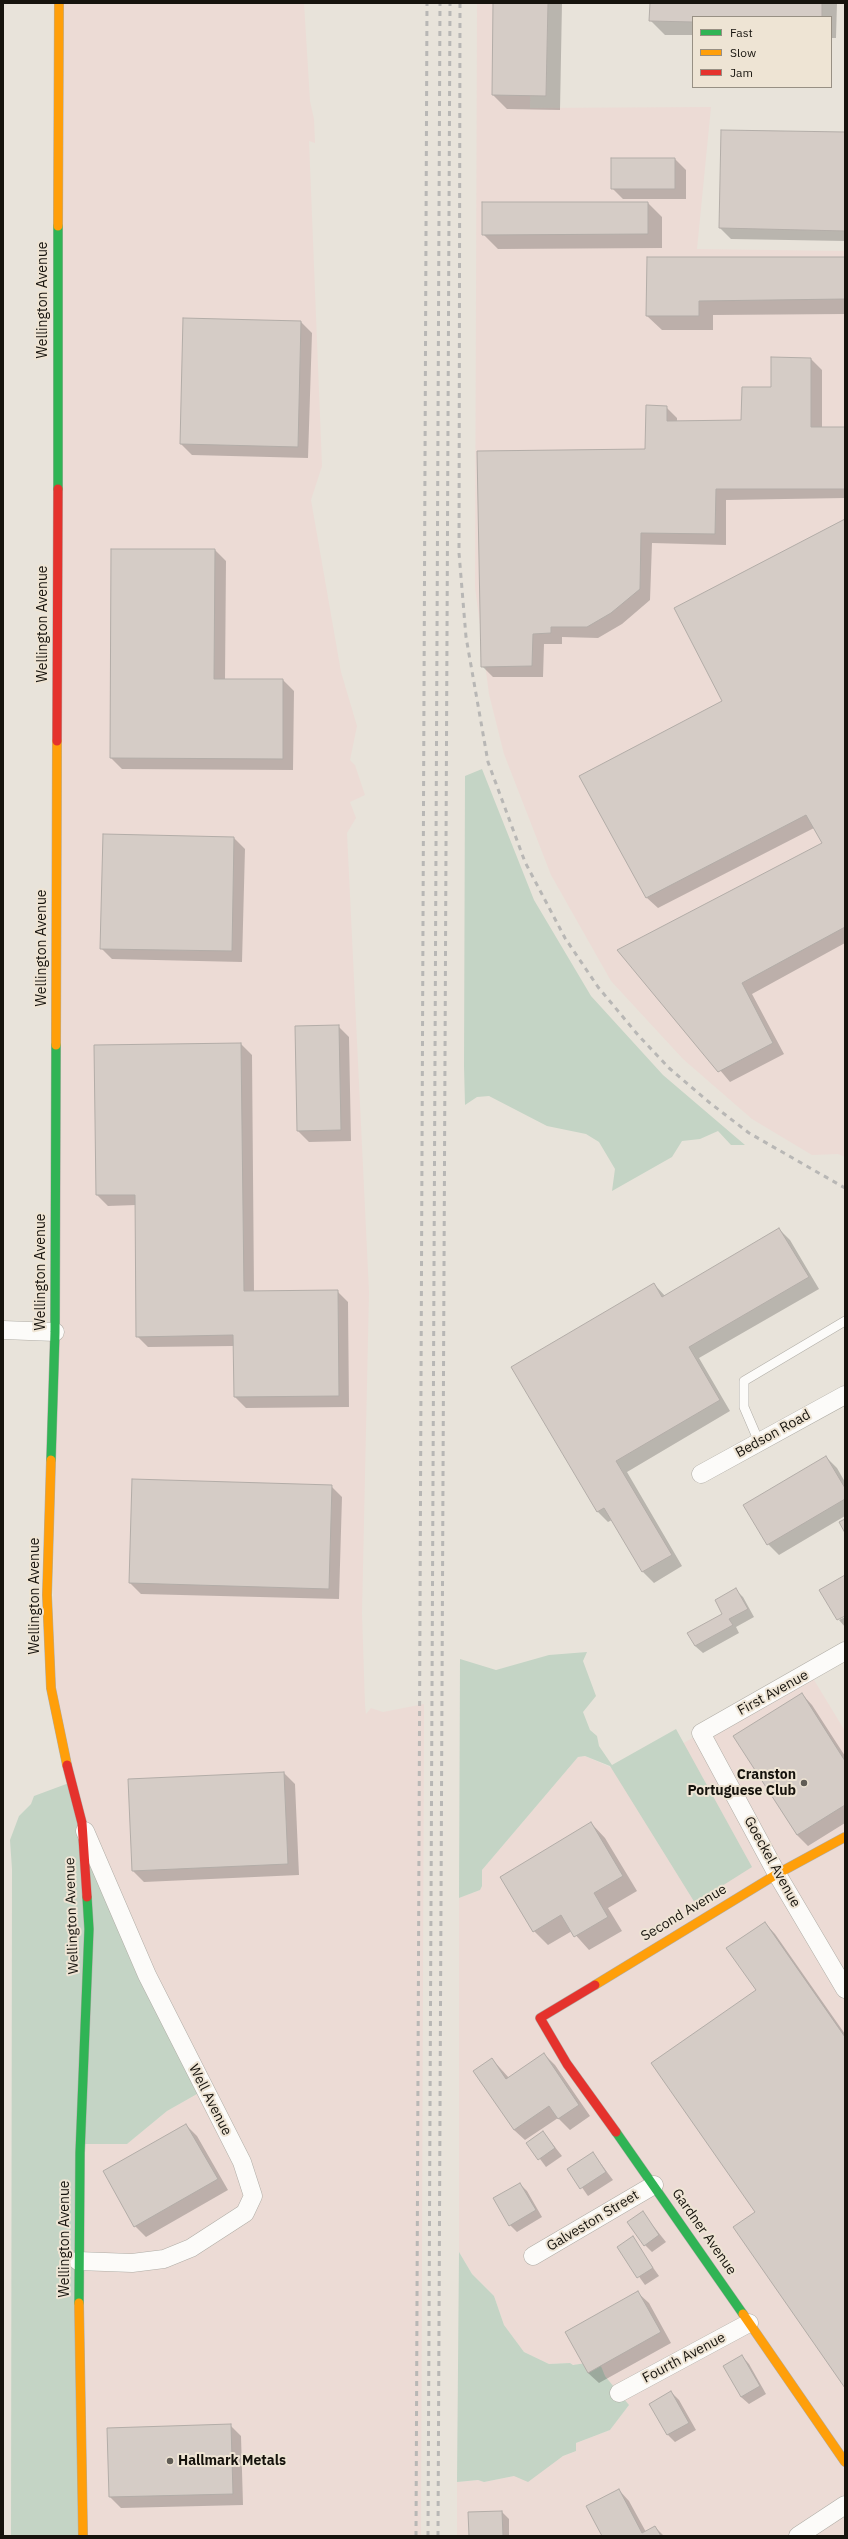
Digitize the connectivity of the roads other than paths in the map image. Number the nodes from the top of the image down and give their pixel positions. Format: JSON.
{"nodes":[{"id":1,"x":59,"y":3,"type":"edge"},
{"id":2,"x":845,"y":1321,"type":"edge"},
{"id":3,"x":3,"y":1330,"type":"edge"},
{"id":4,"x":55,"y":1332,"type":"junction"},
{"id":5,"x":845,"y":1395,"type":"edge"},
{"id":6,"x":759,"y":1442,"type":"junction"},
{"id":7,"x":701,"y":1474,"type":"dead end"},
{"id":8,"x":845,"y":1652,"type":"edge"},
{"id":9,"x":701,"y":1733,"type":"joint"},
{"id":10,"x":82,"y":1823,"type":"junction"},
{"id":11,"x":845,"y":1837,"type":"edge"},
{"id":12,"x":777,"y":1874,"type":"junction"},
{"id":13,"x":845,"y":1988,"type":"edge"},
{"id":14,"x":540,"y":2018,"type":"joint"},
{"id":15,"x":654,"y":2185,"type":"junction"},
{"id":16,"x":533,"y":2256,"type":"dead end"},
{"id":17,"x":78,"y":2261,"type":"junction"},
{"id":18,"x":750,"y":2323,"type":"junction"},
{"id":19,"x":619,"y":2393,"type":"dead end"},
{"id":20,"x":845,"y":2462,"type":"edge"},
{"id":21,"x":845,"y":2505,"type":"edge"},
{"id":22,"x":84,"y":2536,"type":"edge"},
{"id":23,"x":798,"y":2536,"type":"edge"}],
"edges":[{"from":1,"to":4,"type":"street","name":"Wellington Avenue"},
{"from":2,"to":6,"type":"lane"},
{"from":3,"to":4,"type":"street"},
{"from":4,"to":10,"type":"street","name":"Wellington Avenue"},
{"from":5,"to":6,"type":"street","name":"Bedson Road"},
{"from":6,"to":7,"type":"street","name":"Bedson Road"},
{"from":8,"to":9,"type":"street","name":"First Avenue"},
{"from":9,"to":12,"type":"street","name":"Goeckel Avenue"},
{"from":10,"to":17,"type":"street","name":"Wellington Avenue"},
{"from":10,"to":17,"type":"street","name":"Well Avenue"},
{"from":11,"to":12,"type":"street","name":"Second Avenue"},
{"from":12,"to":13,"type":"street","name":"Goeckel Avenue"},
{"from":12,"to":14,"type":"street","name":"Second Avenue"},
{"from":14,"to":15,"type":"street","name":"Gardner Avenue"},
{"from":15,"to":16,"type":"street","name":"Galveston Street"},
{"from":15,"to":18,"type":"street","name":"Gardner Avenue"},
{"from":17,"to":22,"type":"street","name":"Wellington Avenue"},
{"from":18,"to":19,"type":"street","name":"Fourth Avenue"},
{"from":18,"to":20,"type":"street","name":"Gardner Avenue"},
{"from":21,"to":23,"type":"street"}]}
